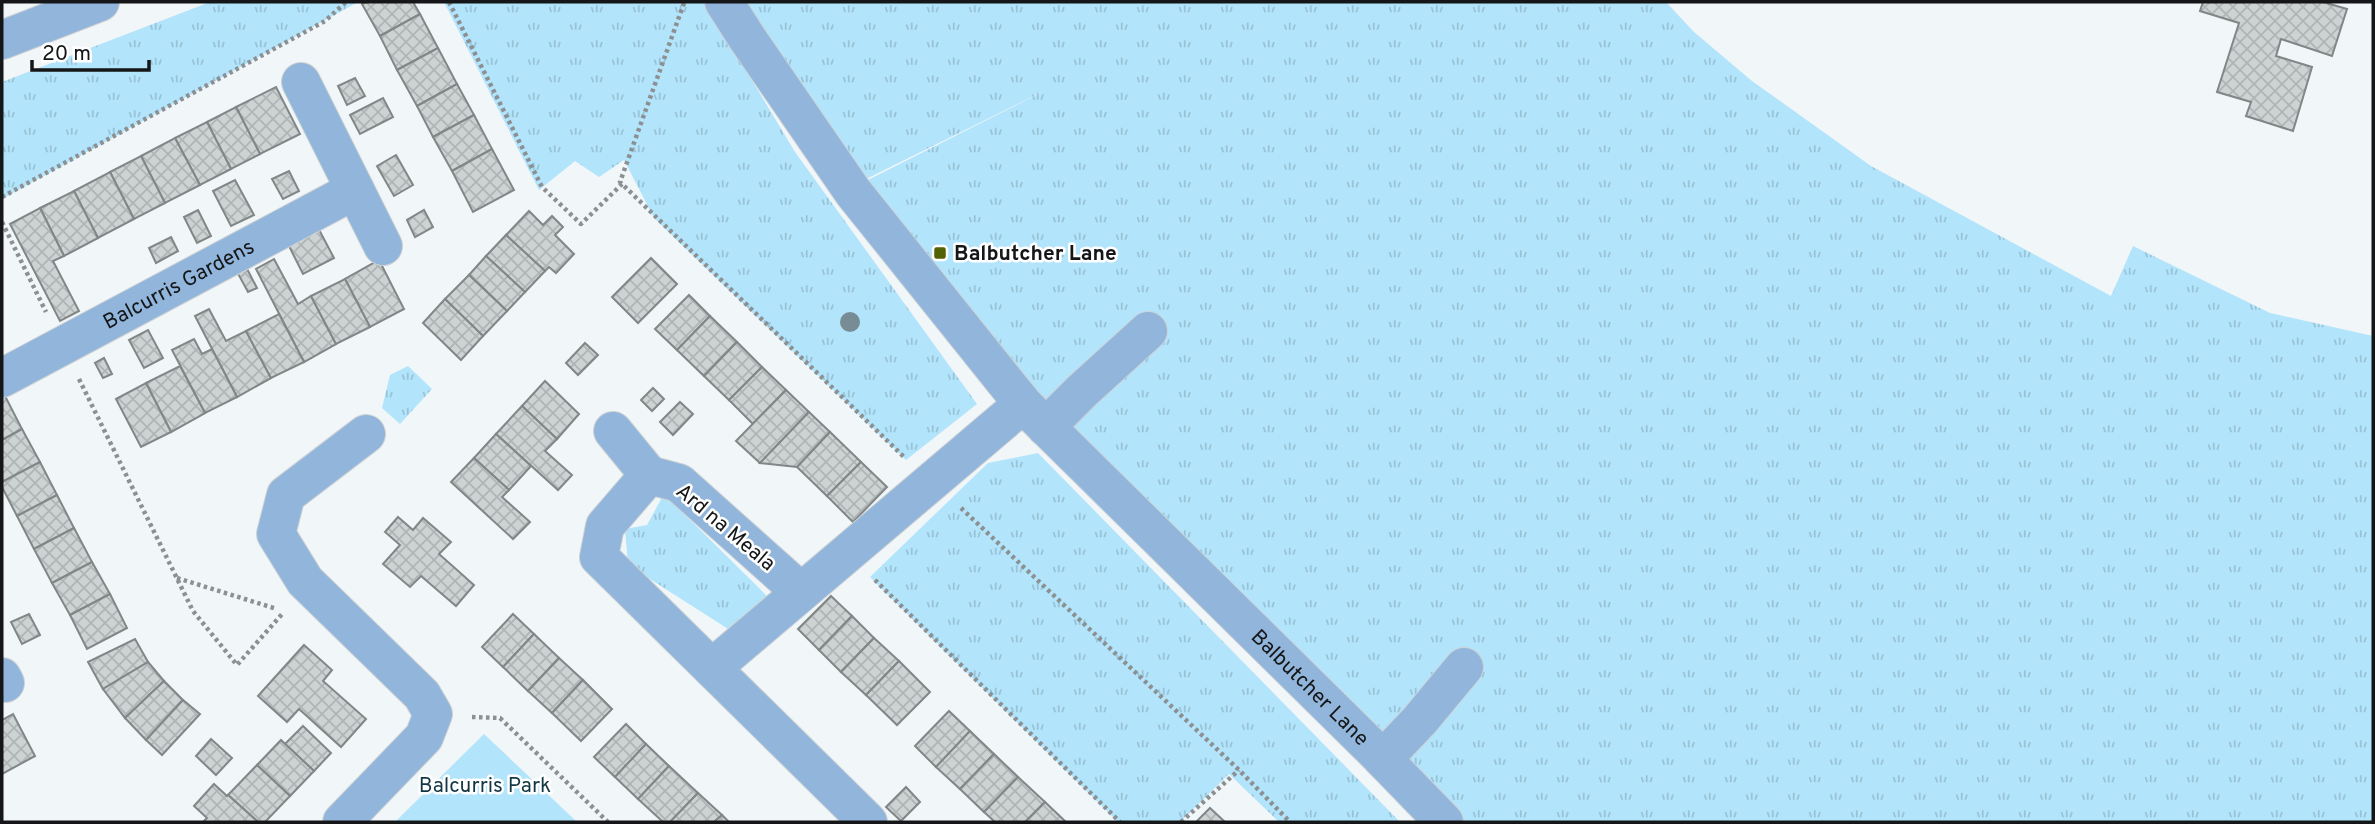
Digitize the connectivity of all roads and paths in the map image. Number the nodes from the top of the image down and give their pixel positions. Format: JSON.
{"nodes":[{"id":1,"x":100,"y":2,"type":"edge"},
{"id":2,"x":346,"y":2,"type":"edge"},
{"id":3,"x":449,"y":2,"type":"edge"},
{"id":4,"x":684,"y":2,"type":"edge"},
{"id":5,"x":724,"y":2,"type":"edge"},
{"id":6,"x":2,"y":40,"type":"edge"},
{"id":7,"x":301,"y":82,"type":"dead end"},
{"id":8,"x":622,"y":184,"type":"junction"},
{"id":9,"x":355,"y":190,"type":"junction"},
{"id":10,"x":2,"y":197,"type":"edge"},
{"id":11,"x":2,"y":222,"type":"edge"},
{"id":12,"x":383,"y":246,"type":"dead end"},
{"id":13,"x":1148,"y":331,"type":"dead end"},
{"id":14,"x":63,"y":345,"type":"junction"},
{"id":15,"x":2,"y":378,"type":"edge"},
{"id":16,"x":1034,"y":416,"type":"junction"},
{"id":17,"x":613,"y":431,"type":"dead end"},
{"id":18,"x":366,"y":434,"type":"dead end"},
{"id":19,"x":912,"y":464,"type":"dead end"},
{"id":20,"x":649,"y":475,"type":"junction"},
{"id":21,"x":956,"y":502,"type":"dead end"},
{"id":22,"x":848,"y":552,"type":"junction"},
{"id":23,"x":177,"y":578,"type":"junction"},
{"id":24,"x":801,"y":592,"type":"junction"},
{"id":25,"x":1464,"y":667,"type":"dead end"},
{"id":26,"x":712,"y":668,"type":"junction"},
{"id":27,"x":433,"y":714,"type":"junction"},
{"id":28,"x":1382,"y":759,"type":"junction"},
{"id":29,"x":1239,"y":770,"type":"junction"},
{"id":30,"x":342,"y":822,"type":"edge"},
{"id":31,"x":608,"y":822,"type":"edge"},
{"id":32,"x":868,"y":822,"type":"edge"},
{"id":33,"x":1120,"y":822,"type":"edge"},
{"id":34,"x":1181,"y":822,"type":"edge"},
{"id":35,"x":1290,"y":822,"type":"edge"},
{"id":36,"x":1444,"y":822,"type":"edge"}],
"edges":[{"from":1,"to":6,"type":"street"},
{"from":2,"to":10,"type":"path"},
{"from":3,"to":8,"type":"path"},
{"from":4,"to":8,"type":"path"},
{"from":5,"to":16,"type":"street","name":"Balbutcher Lane"},
{"from":7,"to":9,"type":"street"},
{"from":8,"to":19,"type":"path"},
{"from":9,"to":12,"type":"street"},
{"from":9,"to":14,"type":"street","name":"Balcurris Gardens"},
{"from":11,"to":14,"type":"path"},
{"from":13,"to":16,"type":"street"},
{"from":14,"to":15,"type":"street","name":"Balcurris Gardens"},
{"from":14,"to":23,"type":"path"},
{"from":16,"to":22,"type":"street"},
{"from":16,"to":28,"type":"street","name":"Balbutcher Lane"},
{"from":17,"to":20,"type":"street"},
{"from":18,"to":27,"type":"street"},
{"from":20,"to":24,"type":"street","name":"Ard na Meala"},
{"from":20,"to":26,"type":"street","name":"Ard na Meala"},
{"from":21,"to":29,"type":"path"},
{"from":22,"to":24,"type":"street"},
{"from":22,"to":33,"type":"path"},
{"from":23,"to":23,"type":"path"},
{"from":24,"to":26,"type":"street"},
{"from":25,"to":28,"type":"street"},
{"from":26,"to":32,"type":"street","name":"Ard na Meala"},
{"from":27,"to":30,"type":"street"},
{"from":27,"to":31,"type":"path"},
{"from":28,"to":36,"type":"street","name":"Balbutcher Lane"},
{"from":29,"to":34,"type":"path"},
{"from":29,"to":35,"type":"path"}]}
